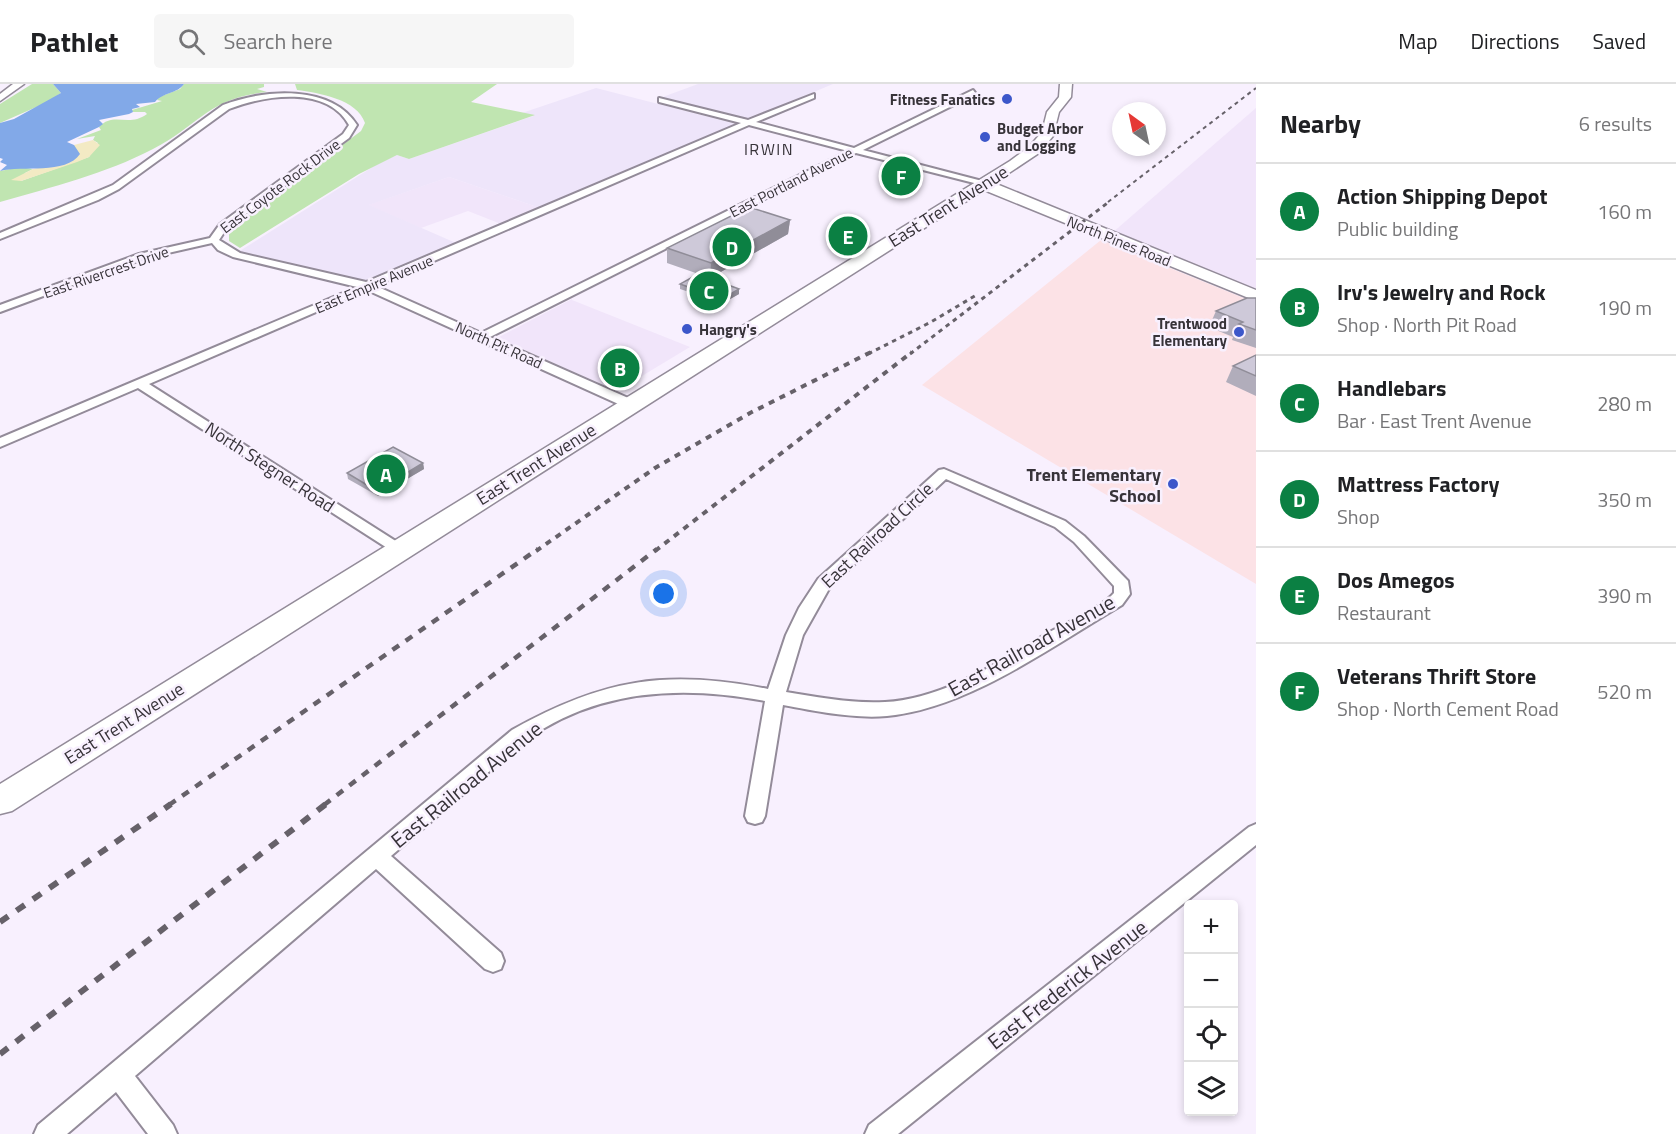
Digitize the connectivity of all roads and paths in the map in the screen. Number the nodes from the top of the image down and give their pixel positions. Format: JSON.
{"nodes":[{"id":1,"x":19,"y":84,"type":"edge"},
{"id":2,"x":1066,"y":84,"type":"edge"},
{"id":3,"x":973,"y":92,"type":"dead end"},
{"id":4,"x":812,"y":96,"type":"dead end"},
{"id":5,"x":1046,"y":96,"type":"dead end"},
{"id":6,"x":0,"y":98,"type":"edge"},
{"id":7,"x":662,"y":100,"type":"dead end"},
{"id":8,"x":1053,"y":112,"type":"junction"},
{"id":9,"x":748,"y":123,"type":"junction"},
{"id":10,"x":856,"y":150,"type":"junction"},
{"id":11,"x":983,"y":184,"type":"junction"},
{"id":12,"x":1032,"y":205,"type":"junction"},
{"id":13,"x":902,"y":235,"type":"junction"},
{"id":14,"x":0,"y":236,"type":"edge"},
{"id":15,"x":214,"y":240,"type":"junction"},
{"id":16,"x":368,"y":286,"type":"junction"},
{"id":17,"x":1253,"y":294,"type":"edge"},
{"id":18,"x":0,"y":309,"type":"edge"},
{"id":19,"x":481,"y":337,"type":"junction"},
{"id":20,"x":140,"y":384,"type":"junction"},
{"id":21,"x":630,"y":404,"type":"junction"},
{"id":22,"x":0,"y":443,"type":"edge"},
{"id":23,"x":400,"y":550,"type":"junction"},
{"id":24,"x":1122,"y":585,"type":"joint"},
{"id":25,"x":777,"y":697,"type":"junction"},
{"id":26,"x":0,"y":801,"type":"edge"},
{"id":27,"x":755,"y":816,"type":"dead end"},
{"id":28,"x":1256,"y":833,"type":"edge"},
{"id":29,"x":377,"y":857,"type":"junction"},
{"id":30,"x":494,"y":962,"type":"dead end"},
{"id":31,"x":119,"y":1075,"type":"junction"},
{"id":32,"x":47,"y":1134,"type":"edge"},
{"id":33,"x":164,"y":1134,"type":"edge"},
{"id":34,"x":878,"y":1134,"type":"edge"}],
"edges":[{"from":1,"to":6,"type":"street"},
{"from":2,"to":8,"type":"main road","name":"East Trent Avenue"},
{"from":3,"to":10,"type":"street","name":"East Portland Avenue"},
{"from":4,"to":9,"type":"street","name":"East Empire Avenue"},
{"from":5,"to":8,"type":"main road"},
{"from":7,"to":9,"type":"street"},
{"from":8,"to":11,"type":"main road","name":"East Trent Avenue"},
{"from":9,"to":10,"type":"street"},
{"from":9,"to":16,"type":"street","name":"East Empire Avenue"},
{"from":10,"to":11,"type":"street"},
{"from":10,"to":19,"type":"street","name":"East Portland Avenue"},
{"from":11,"to":12,"type":"main road","name":"North Pines Road"},
{"from":11,"to":13,"type":"main road","name":"East Trent Avenue"},
{"from":12,"to":13,"type":"main road"},
{"from":12,"to":17,"type":"main road","name":"North Pines Road"},
{"from":13,"to":21,"type":"main road","name":"East Trent Avenue"},
{"from":14,"to":15,"type":"street","name":"East Coyote Rock Drive"},
{"from":15,"to":16,"type":"street","name":"East Coyote Rock Drive"},
{"from":15,"to":18,"type":"street","name":"East Rivercrest Drive"},
{"from":16,"to":19,"type":"street","name":"North Pit Road"},
{"from":16,"to":20,"type":"street","name":"East Empire Avenue"},
{"from":19,"to":21,"type":"street","name":"North Pit Road"},
{"from":20,"to":22,"type":"street","name":"East Empire Avenue"},
{"from":20,"to":23,"type":"street","name":"North Stegner Road"},
{"from":21,"to":23,"type":"main road","name":"East Trent Avenue"},
{"from":23,"to":26,"type":"main road","name":"East Trent Avenue"},
{"from":24,"to":25,"type":"street","name":"East Railroad Avenue"},
{"from":24,"to":25,"type":"street","name":"East Railroad Circle"},
{"from":25,"to":27,"type":"street"},
{"from":25,"to":29,"type":"street","name":"East Railroad Avenue"},
{"from":28,"to":34,"type":"street","name":"East Frederick Avenue"},
{"from":29,"to":30,"type":"street"},
{"from":29,"to":31,"type":"street","name":"East Railroad Avenue"},
{"from":31,"to":32,"type":"street","name":"East Railroad Avenue"},
{"from":31,"to":33,"type":"street"}]}
